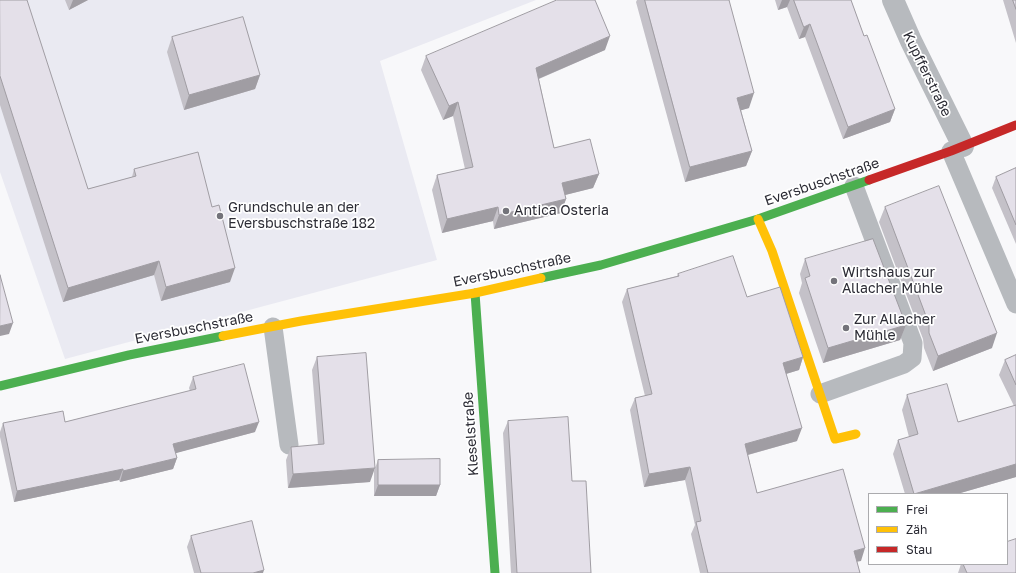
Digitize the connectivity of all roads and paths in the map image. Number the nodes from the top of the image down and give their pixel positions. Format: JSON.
{"nodes":[{"id":1,"x":893,"y":0,"type":"edge"},
{"id":2,"x":1016,"y":125,"type":"edge"},
{"id":3,"x":957,"y":149,"type":"junction"},
{"id":4,"x":854,"y":186,"type":"junction"},
{"id":5,"x":758,"y":219,"type":"junction"},
{"id":6,"x":475,"y":293,"type":"junction"},
{"id":7,"x":1016,"y":304,"type":"edge"},
{"id":8,"x":273,"y":327,"type":"junction"},
{"id":9,"x":0,"y":386,"type":"edge"},
{"id":10,"x":820,"y":394,"type":"junction"},
{"id":11,"x":856,"y":434,"type":"dead end"},
{"id":12,"x":289,"y":445,"type":"dead end"},
{"id":13,"x":495,"y":573,"type":"edge"}],
"edges":[{"from":1,"to":3,"type":"street","name":"Kupfferstraße"},
{"from":2,"to":3,"type":"main road","name":"Eversbuschstraße"},
{"from":3,"to":4,"type":"main road","name":"Eversbuschstraße"},
{"from":3,"to":7,"type":"lane"},
{"from":4,"to":5,"type":"main road","name":"Eversbuschstraße"},
{"from":4,"to":10,"type":"lane"},
{"from":5,"to":6,"type":"main road","name":"Eversbuschstraße"},
{"from":5,"to":10,"type":"main road"},
{"from":6,"to":8,"type":"main road","name":"Eversbuschstraße"},
{"from":6,"to":13,"type":"main road","name":"Kleselstraße"},
{"from":8,"to":9,"type":"main road","name":"Eversbuschstraße"},
{"from":8,"to":12,"type":"lane"},
{"from":10,"to":11,"type":"main road"}]}
